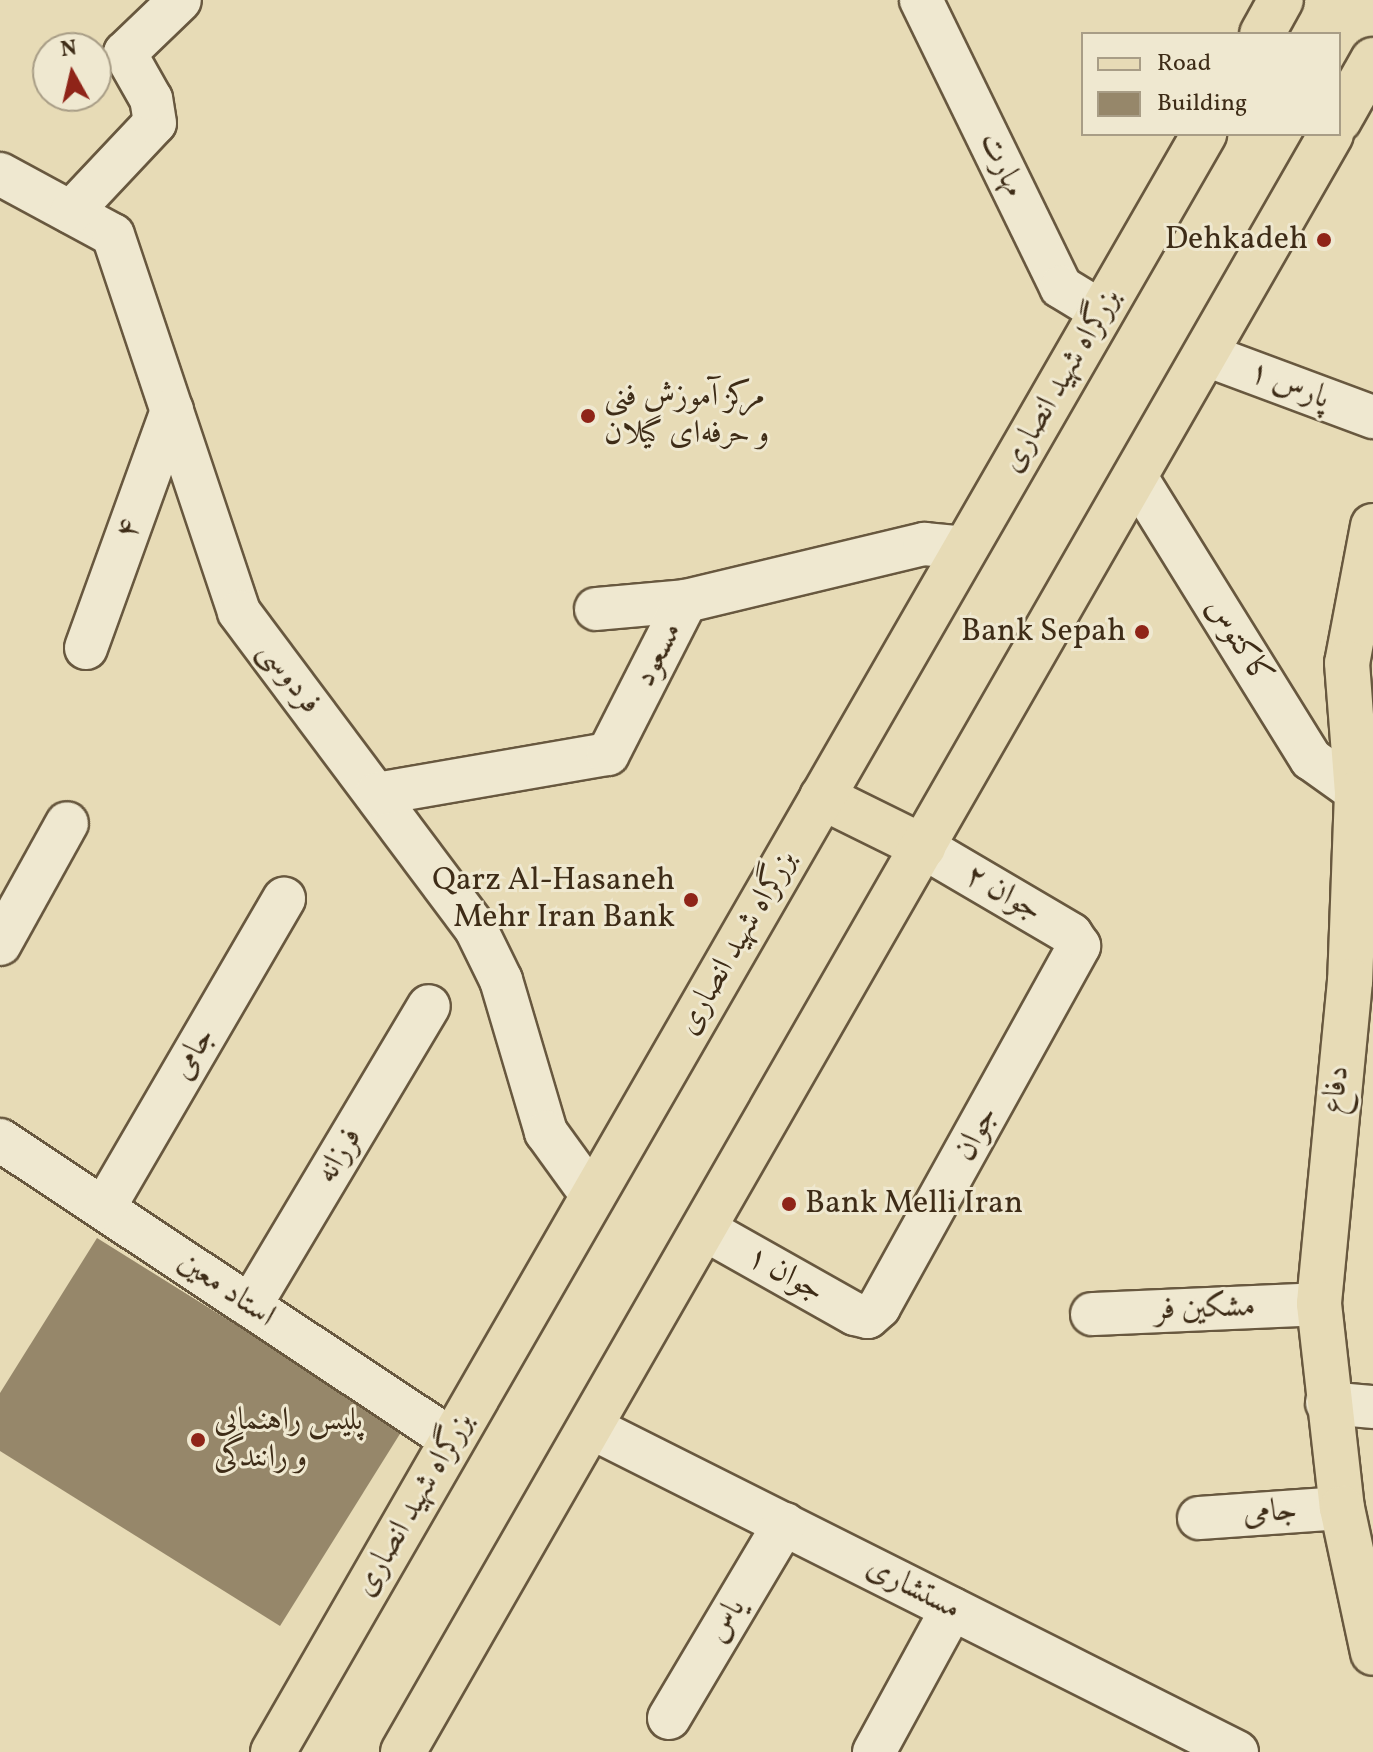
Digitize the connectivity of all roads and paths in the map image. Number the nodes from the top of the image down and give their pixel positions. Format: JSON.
{"nodes":[{"id":1,"x":180,"y":0,"type":"edge"},
{"id":2,"x":921,"y":0,"type":"edge"},
{"id":3,"x":1281,"y":0,"type":"edge"},
{"id":4,"x":1263,"y":32,"type":"edge"},
{"id":5,"x":1373,"y":60,"type":"edge"},
{"id":6,"x":1341,"y":116,"type":"edge"},
{"id":7,"x":1203,"y":136,"type":"edge"},
{"id":8,"x":1330,"y":136,"type":"edge"},
{"id":9,"x":0,"y":174,"type":"edge"},
{"id":10,"x":71,"y":212,"type":"junction"},
{"id":11,"x":1102,"y":312,"type":"junction"},
{"id":12,"x":1206,"y":355,"type":"junction"},
{"id":13,"x":172,"y":410,"type":"junction"},
{"id":14,"x":1373,"y":417,"type":"edge"},
{"id":15,"x":1136,"y":477,"type":"junction"},
{"id":16,"x":1373,"y":526,"type":"edge"},
{"id":17,"x":966,"y":548,"type":"junction"},
{"id":18,"x":686,"y":601,"type":"junction"},
{"id":19,"x":596,"y":609,"type":"dead end"},
{"id":20,"x":86,"y":648,"type":"dead end"},
{"id":21,"x":376,"y":794,"type":"junction"},
{"id":22,"x":822,"y":797,"type":"junction"},
{"id":23,"x":1365,"y":798,"type":"edge"},
{"id":24,"x":67,"y":823,"type":"dead end"},
{"id":25,"x":923,"y":847,"type":"junction"},
{"id":26,"x":284,"y":899,"type":"dead end"},
{"id":27,"x":0,"y":944,"type":"edge"},
{"id":28,"x":1079,"y":946,"type":"joint"},
{"id":29,"x":429,"y":1006,"type":"dead end"},
{"id":30,"x":1359,"y":1018,"type":"edge"},
{"id":31,"x":6,"y":1156,"type":"edge"},
{"id":32,"x":593,"y":1197,"type":"junction"},
{"id":33,"x":104,"y":1208,"type":"junction"},
{"id":34,"x":704,"y":1229,"type":"junction"},
{"id":35,"x":1319,"y":1304,"type":"junction"},
{"id":36,"x":250,"y":1306,"type":"junction"},
{"id":37,"x":1092,"y":1314,"type":"dead end"},
{"id":38,"x":868,"y":1317,"type":"joint"},
{"id":39,"x":1327,"y":1403,"type":"junction"},
{"id":40,"x":1373,"y":1407,"type":"edge"},
{"id":41,"x":590,"y":1427,"type":"junction"},
{"id":42,"x":452,"y":1440,"type":"junction"},
{"id":43,"x":1342,"y":1508,"type":"junction"},
{"id":44,"x":1199,"y":1518,"type":"dead end"},
{"id":45,"x":784,"y":1524,"type":"junction"},
{"id":46,"x":952,"y":1609,"type":"junction"},
{"id":47,"x":1373,"y":1653,"type":"edge"},
{"id":48,"x":669,"y":1718,"type":"dead end"},
{"id":49,"x":273,"y":1752,"type":"edge"},
{"id":50,"x":403,"y":1752,"type":"edge"},
{"id":51,"x":874,"y":1752,"type":"edge"},
{"id":52,"x":1237,"y":1752,"type":"edge"}],
"edges":[{"from":1,"to":10,"type":"street"},
{"from":2,"to":11,"type":"street","name":"مهارت"},
{"from":3,"to":4,"type":"main road"},
{"from":5,"to":6,"type":"main road"},
{"from":7,"to":11,"type":"main road","name":"بزرگراه شهید انصاری"},
{"from":8,"to":12,"type":"main road"},
{"from":9,"to":10,"type":"street","name":"فردوسی"},
{"from":10,"to":13,"type":"street","name":"فردوسی"},
{"from":11,"to":17,"type":"main road","name":"بزرگراه شهید انصاری"},
{"from":12,"to":14,"type":"street","name":"پارس ۱"},
{"from":12,"to":15,"type":"main road"},
{"from":13,"to":20,"type":"street","name":"۴"},
{"from":13,"to":21,"type":"street","name":"فردوسی"},
{"from":15,"to":23,"type":"street","name":"کاکتوس"},
{"from":15,"to":25,"type":"main road"},
{"from":16,"to":23,"type":"main road","name":"دفاع"},
{"from":17,"to":18,"type":"street","name":"مسعود"},
{"from":17,"to":22,"type":"main road","name":"بزرگراه شهید انصاری"},
{"from":18,"to":19,"type":"street"},
{"from":18,"to":21,"type":"street","name":"مسعود"},
{"from":21,"to":32,"type":"street","name":"فردوسی"},
{"from":22,"to":25,"type":"main road"},
{"from":22,"to":32,"type":"main road","name":"بزرگراه شهید انصاری"},
{"from":23,"to":30,"type":"main road","name":"دفاع"},
{"from":24,"to":27,"type":"street"},
{"from":25,"to":28,"type":"street","name":"جوان ۲"},
{"from":25,"to":34,"type":"main road"},
{"from":26,"to":33,"type":"street","name":"جامی"},
{"from":28,"to":38,"type":"street","name":"جوان"},
{"from":29,"to":36,"type":"street","name":"فرزانه"},
{"from":30,"to":35,"type":"main road","name":"دفاع"},
{"from":31,"to":33,"type":"street","name":"استاد معین"},
{"from":32,"to":42,"type":"main road","name":"بزرگراه شهید انصاری"},
{"from":33,"to":36,"type":"street","name":"استاد معین"},
{"from":34,"to":38,"type":"street","name":"جوان ۱"},
{"from":34,"to":41,"type":"main road"},
{"from":35,"to":37,"type":"street","name":"مشکین فر"},
{"from":35,"to":39,"type":"main road","name":"دفاع"},
{"from":36,"to":42,"type":"street","name":"استاد معین"},
{"from":39,"to":40,"type":"street"},
{"from":39,"to":43,"type":"main road","name":"دفاع"},
{"from":41,"to":45,"type":"street","name":"مستشاری"},
{"from":41,"to":50,"type":"main road"},
{"from":42,"to":49,"type":"main road","name":"بزرگراه شهید انصاری"},
{"from":43,"to":44,"type":"street","name":"جامی"},
{"from":43,"to":47,"type":"main road","name":"دفاع"},
{"from":45,"to":46,"type":"street","name":"مستشاری"},
{"from":45,"to":48,"type":"street","name":"یاس"},
{"from":46,"to":51,"type":"street"},
{"from":46,"to":52,"type":"street","name":"مستشاری"}]}
